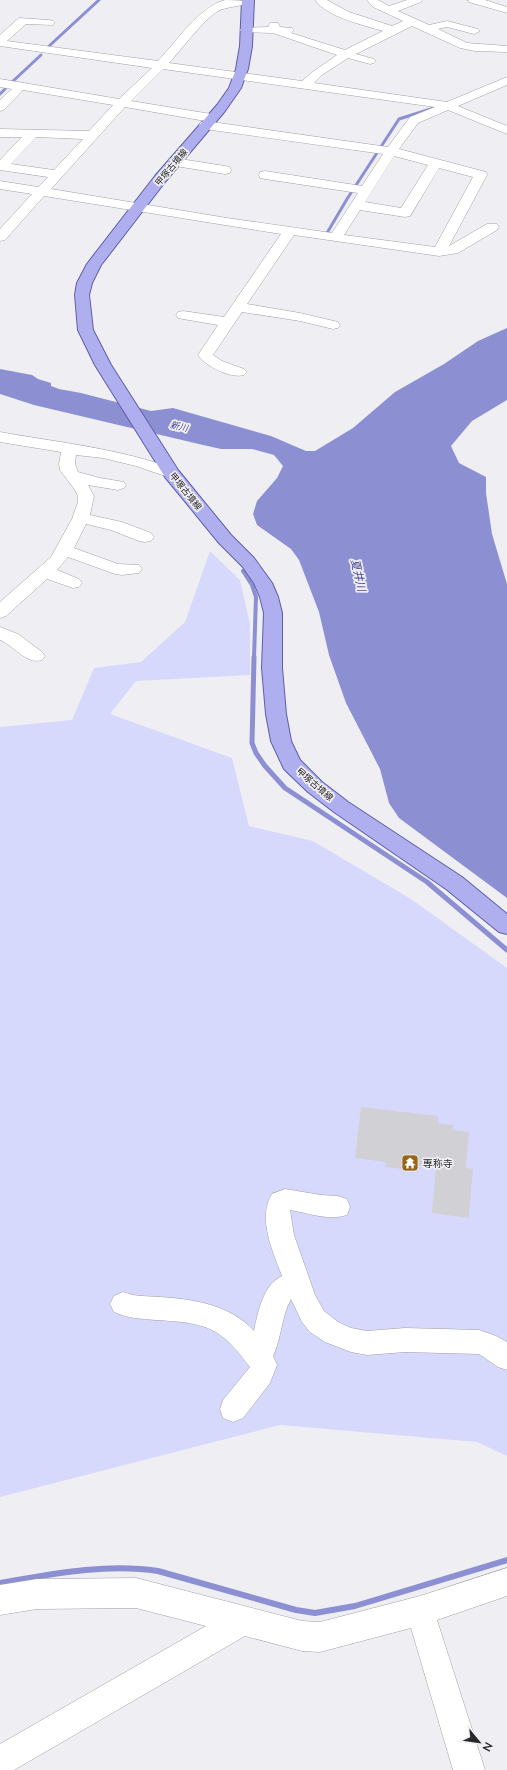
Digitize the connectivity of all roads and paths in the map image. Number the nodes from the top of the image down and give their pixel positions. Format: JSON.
{"nodes":[{"id":1,"x":320,"y":0,"type":"edge"},
{"id":2,"x":372,"y":0,"type":"edge"},
{"id":3,"x":417,"y":0,"type":"edge"},
{"id":4,"x":473,"y":0,"type":"edge"},
{"id":5,"x":234,"y":1,"type":"edge"},
{"id":6,"x":248,"y":1,"type":"edge"},
{"id":7,"x":401,"y":6,"type":"junction"},
{"id":8,"x":389,"y":10,"type":"junction"},
{"id":9,"x":507,"y":10,"type":"edge"},
{"id":10,"x":417,"y":16,"type":"junction"},
{"id":11,"x":428,"y":28,"type":"junction"},
{"id":12,"x":246,"y":30,"type":"junction"},
{"id":13,"x":392,"y":30,"type":"junction"},
{"id":14,"x":474,"y":31,"type":"dead end"},
{"id":15,"x":301,"y":37,"type":"junction"},
{"id":16,"x":333,"y":40,"type":"dead end"},
{"id":17,"x":0,"y":42,"type":"edge"},
{"id":18,"x":24,"y":47,"type":"junction"},
{"id":19,"x":507,"y":49,"type":"edge"},
{"id":20,"x":314,"y":50,"type":"dead end"},
{"id":21,"x":347,"y":54,"type":"junction"},
{"id":22,"x":370,"y":61,"type":"dead end"},
{"id":23,"x":160,"y":66,"type":"junction"},
{"id":24,"x":240,"y":77,"type":"junction"},
{"id":25,"x":507,"y":81,"type":"edge"},
{"id":26,"x":0,"y":83,"type":"edge"},
{"id":27,"x":304,"y":85,"type":"junction"},
{"id":28,"x":20,"y":87,"type":"junction"},
{"id":29,"x":434,"y":94,"type":"dead end"},
{"id":30,"x":423,"y":102,"type":"junction"},
{"id":31,"x":121,"y":104,"type":"junction"},
{"id":32,"x":446,"y":105,"type":"junction"},
{"id":33,"x":0,"y":107,"type":"edge"},
{"id":34,"x":208,"y":121,"type":"junction"},
{"id":35,"x":507,"y":130,"type":"edge"},
{"id":36,"x":0,"y":133,"type":"edge"},
{"id":37,"x":32,"y":134,"type":"junction"},
{"id":38,"x":92,"y":135,"type":"junction"},
{"id":39,"x":391,"y":151,"type":"junction"},
{"id":40,"x":3,"y":161,"type":"edge"},
{"id":41,"x":174,"y":162,"type":"junction"},
{"id":42,"x":435,"y":163,"type":"junction"},
{"id":43,"x":26,"y":170,"type":"junction"},
{"id":44,"x":225,"y":170,"type":"dead end"},
{"id":45,"x":57,"y":174,"type":"junction"},
{"id":46,"x":265,"y":175,"type":"dead end"},
{"id":47,"x":5,"y":186,"type":"edge"},
{"id":48,"x":366,"y":190,"type":"junction"},
{"id":49,"x":41,"y":192,"type":"junction"},
{"id":50,"x":356,"y":205,"type":"junction"},
{"id":51,"x":138,"y":208,"type":"junction"},
{"id":52,"x":492,"y":227,"type":"dead end"},
{"id":53,"x":2,"y":231,"type":"edge"},
{"id":54,"x":290,"y":231,"type":"junction"},
{"id":55,"x":336,"y":237,"type":"junction"},
{"id":56,"x":439,"y":252,"type":"junction"},
{"id":57,"x":238,"y":307,"type":"junction"},
{"id":58,"x":183,"y":315,"type":"dead end"},
{"id":59,"x":228,"y":322,"type":"junction"},
{"id":60,"x":333,"y":325,"type":"dead end"},
{"id":61,"x":239,"y":372,"type":"dead end"},
{"id":62,"x":0,"y":437,"type":"edge"},
{"id":63,"x":70,"y":449,"type":"junction"},
{"id":64,"x":167,"y":467,"type":"junction"},
{"id":65,"x":71,"y":475,"type":"junction"},
{"id":66,"x":118,"y":485,"type":"dead end"},
{"id":67,"x":80,"y":518,"type":"junction"},
{"id":68,"x":145,"y":537,"type":"dead end"},
{"id":69,"x":65,"y":550,"type":"junction"},
{"id":70,"x":133,"y":569,"type":"dead end"},
{"id":71,"x":45,"y":572,"type":"junction"},
{"id":72,"x":73,"y":583,"type":"dead end"},
{"id":73,"x":0,"y":612,"type":"edge"},
{"id":74,"x":0,"y":633,"type":"edge"},
{"id":75,"x":36,"y":656,"type":"dead end"},
{"id":76,"x":507,"y":926,"type":"edge"},
{"id":77,"x":338,"y":1207,"type":"dead end"},
{"id":78,"x":297,"y":1281,"type":"junction"},
{"id":79,"x":123,"y":1304,"type":"dead end"},
{"id":80,"x":258,"y":1357,"type":"junction"},
{"id":81,"x":507,"y":1358,"type":"edge"},
{"id":82,"x":233,"y":1409,"type":"dead end"},
{"id":83,"x":507,"y":1582,"type":"edge"},
{"id":84,"x":0,"y":1600,"type":"edge"},
{"id":85,"x":420,"y":1611,"type":"junction"},
{"id":86,"x":243,"y":1621,"type":"junction"},
{"id":87,"x":0,"y":1761,"type":"edge"},
{"id":88,"x":469,"y":1770,"type":"edge"}],
"edges":[{"from":1,"to":13,"type":"street"},
{"from":2,"to":8,"type":"street"},
{"from":3,"to":7,"type":"street"},
{"from":4,"to":9,"type":"street"},
{"from":5,"to":6,"type":"street"},
{"from":5,"to":23,"type":"street"},
{"from":6,"to":12,"type":"main road","name":"甲塚古墳線"},
{"from":7,"to":8,"type":"street"},
{"from":7,"to":10,"type":"street"},
{"from":8,"to":10,"type":"street"},
{"from":10,"to":11,"type":"street"},
{"from":10,"to":13,"type":"street"},
{"from":11,"to":14,"type":"street"},
{"from":11,"to":19,"type":"street"},
{"from":12,"to":15,"type":"street"},
{"from":12,"to":24,"type":"main road","name":"甲塚古墳線"},
{"from":13,"to":21,"type":"street"},
{"from":15,"to":16,"type":"street"},
{"from":15,"to":20,"type":"street"},
{"from":15,"to":21,"type":"street"},
{"from":17,"to":18,"type":"street"},
{"from":17,"to":18,"type":"street"},
{"from":18,"to":23,"type":"street"},
{"from":21,"to":22,"type":"street"},
{"from":21,"to":27,"type":"street"},
{"from":23,"to":24,"type":"street"},
{"from":23,"to":31,"type":"street"},
{"from":24,"to":27,"type":"street"},
{"from":24,"to":34,"type":"main road","name":"甲塚古墳線"},
{"from":25,"to":32,"type":"street"},
{"from":26,"to":28,"type":"street"},
{"from":27,"to":30,"type":"street"},
{"from":28,"to":31,"type":"street"},
{"from":28,"to":33,"type":"street"},
{"from":29,"to":30,"type":"street"},
{"from":30,"to":32,"type":"street"},
{"from":31,"to":34,"type":"street"},
{"from":31,"to":38,"type":"street"},
{"from":32,"to":35,"type":"street"},
{"from":32,"to":39,"type":"street"},
{"from":34,"to":39,"type":"street"},
{"from":34,"to":41,"type":"main road","name":"甲塚古墳線"},
{"from":36,"to":37,"type":"street"},
{"from":37,"to":38,"type":"street"},
{"from":37,"to":40,"type":"street"},
{"from":38,"to":45,"type":"street"},
{"from":39,"to":42,"type":"street"},
{"from":39,"to":48,"type":"street"},
{"from":40,"to":43,"type":"street"},
{"from":41,"to":44,"type":"street"},
{"from":41,"to":51,"type":"main road","name":"甲塚古墳線"},
{"from":42,"to":50,"type":"street"},
{"from":42,"to":56,"type":"street"},
{"from":43,"to":45,"type":"street"},
{"from":43,"to":47,"type":"street"},
{"from":45,"to":49,"type":"street"},
{"from":46,"to":48,"type":"street"},
{"from":47,"to":49,"type":"street"},
{"from":48,"to":50,"type":"street"},
{"from":49,"to":51,"type":"street"},
{"from":49,"to":53,"type":"street"},
{"from":50,"to":55,"type":"street"},
{"from":51,"to":54,"type":"street"},
{"from":51,"to":64,"type":"main road","name":"甲塚古墳線"},
{"from":52,"to":56,"type":"street"},
{"from":54,"to":55,"type":"street"},
{"from":54,"to":57,"type":"street"},
{"from":55,"to":56,"type":"street"},
{"from":57,"to":59,"type":"street"},
{"from":57,"to":60,"type":"street"},
{"from":58,"to":59,"type":"street"},
{"from":59,"to":61,"type":"street"},
{"from":62,"to":63,"type":"street"},
{"from":63,"to":64,"type":"street"},
{"from":63,"to":65,"type":"street"},
{"from":64,"to":76,"type":"main road","name":"甲塚古墳線"},
{"from":65,"to":66,"type":"street"},
{"from":65,"to":67,"type":"street"},
{"from":67,"to":68,"type":"street"},
{"from":67,"to":69,"type":"street"},
{"from":69,"to":70,"type":"street"},
{"from":69,"to":71,"type":"street"},
{"from":71,"to":72,"type":"street"},
{"from":71,"to":73,"type":"street"},
{"from":74,"to":75,"type":"street"},
{"from":77,"to":78,"type":"street"},
{"from":78,"to":80,"type":"street"},
{"from":78,"to":81,"type":"street"},
{"from":79,"to":80,"type":"street"},
{"from":80,"to":82,"type":"street"},
{"from":83,"to":85,"type":"street"},
{"from":84,"to":86,"type":"street"},
{"from":85,"to":86,"type":"street"},
{"from":85,"to":88,"type":"street"},
{"from":86,"to":87,"type":"street"}]}
